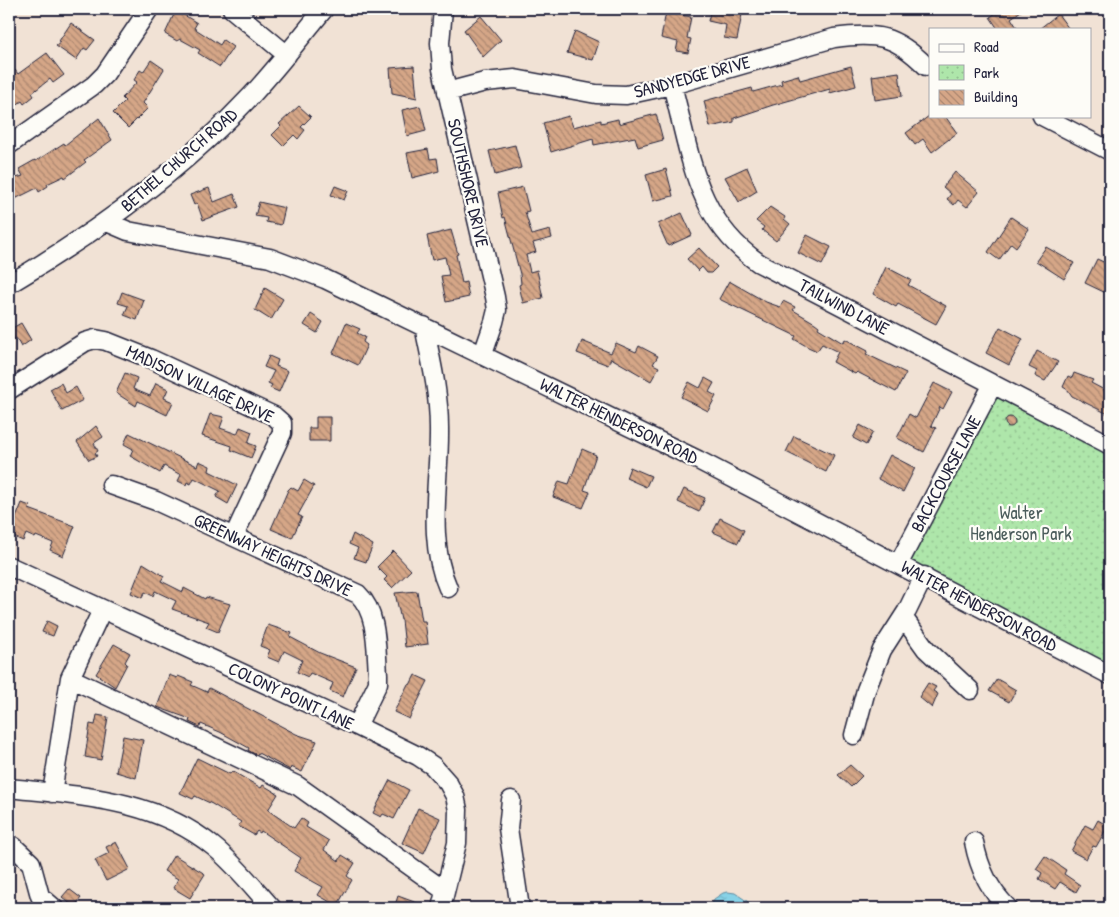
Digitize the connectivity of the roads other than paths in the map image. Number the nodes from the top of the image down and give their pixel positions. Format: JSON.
{"nodes":[{"id":1,"x":149,"y":9,"type":"edge"},
{"id":2,"x":232,"y":9,"type":"edge"},
{"id":3,"x":324,"y":9,"type":"edge"},
{"id":4,"x":443,"y":9,"type":"edge"},
{"id":5,"x":287,"y":55,"type":"junction"},
{"id":6,"x":926,"y":66,"type":"dead end"},
{"id":7,"x":672,"y":85,"type":"junction"},
{"id":8,"x":448,"y":92,"type":"junction"},
{"id":9,"x":1046,"y":118,"type":"edge"},
{"id":10,"x":9,"y":145,"type":"edge"},
{"id":11,"x":1110,"y":151,"type":"edge"},
{"id":12,"x":107,"y":222,"type":"junction"},
{"id":13,"x":9,"y":284,"type":"edge"},
{"id":14,"x":424,"y":326,"type":"junction"},
{"id":15,"x":483,"y":354,"type":"junction"},
{"id":16,"x":993,"y":384,"type":"junction"},
{"id":17,"x":9,"y":388,"type":"edge"},
{"id":18,"x":1110,"y":444,"type":"edge"},
{"id":19,"x":111,"y":485,"type":"dead end"},
{"id":20,"x":234,"y":536,"type":"junction"},
{"id":21,"x":898,"y":563,"type":"junction"},
{"id":22,"x":9,"y":566,"type":"edge"},
{"id":23,"x":924,"y":576,"type":"junction"},
{"id":24,"x":448,"y":588,"type":"dead end"},
{"id":25,"x":102,"y":610,"type":"junction"},
{"id":26,"x":903,"y":618,"type":"junction"},
{"id":27,"x":1110,"y":675,"type":"edge"},
{"id":28,"x":70,"y":678,"type":"junction"},
{"id":29,"x":970,"y":690,"type":"dead end"},
{"id":30,"x":357,"y":726,"type":"junction"},
{"id":31,"x":854,"y":735,"type":"dead end"},
{"id":32,"x":9,"y":788,"type":"edge"},
{"id":33,"x":52,"y":793,"type":"junction"},
{"id":34,"x":511,"y":800,"type":"dead end"},
{"id":35,"x":974,"y":842,"type":"dead end"},
{"id":36,"x":9,"y":846,"type":"edge"},
{"id":37,"x":443,"y":900,"type":"edge"},
{"id":38,"x":54,"y":908,"type":"edge"},
{"id":39,"x":272,"y":908,"type":"edge"},
{"id":40,"x":520,"y":908,"type":"edge"},
{"id":41,"x":1008,"y":908,"type":"edge"}],
"edges":[{"from":1,"to":10,"type":"street"},
{"from":2,"to":5,"type":"street"},
{"from":3,"to":5,"type":"street","name":"BETHEL CHURCH ROAD"},
{"from":4,"to":8,"type":"street","name":"SOUTHSHORE DRIVE"},
{"from":5,"to":12,"type":"street","name":"BETHEL CHURCH ROAD"},
{"from":6,"to":7,"type":"street","name":"SANDYEDGE DRIVE"},
{"from":7,"to":8,"type":"street","name":"SANDYEDGE DRIVE"},
{"from":7,"to":16,"type":"street","name":"TAILWIND LANE"},
{"from":8,"to":15,"type":"street","name":"SOUTHSHORE DRIVE"},
{"from":9,"to":11,"type":"street"},
{"from":12,"to":13,"type":"street","name":"BETHEL CHURCH ROAD"},
{"from":12,"to":14,"type":"street","name":"WALTER HENDERSON ROAD"},
{"from":14,"to":15,"type":"street","name":"WALTER HENDERSON ROAD"},
{"from":14,"to":24,"type":"street"},
{"from":15,"to":21,"type":"street","name":"WALTER HENDERSON ROAD"},
{"from":16,"to":18,"type":"street","name":"TAILWIND LANE"},
{"from":16,"to":21,"type":"street","name":"BACKCOURSE LANE"},
{"from":17,"to":20,"type":"street","name":"MADISON VILLAGE DRIVE"},
{"from":19,"to":20,"type":"street","name":"GREENWAY HEIGHTS DRIVE"},
{"from":20,"to":30,"type":"street","name":"GREENWAY HEIGHTS DRIVE"},
{"from":21,"to":23,"type":"street","name":"WALTER HENDERSON ROAD"},
{"from":22,"to":25,"type":"street","name":"COLONY POINT LANE"},
{"from":23,"to":26,"type":"street"},
{"from":23,"to":27,"type":"street","name":"WALTER HENDERSON ROAD"},
{"from":25,"to":28,"type":"street"},
{"from":25,"to":30,"type":"street","name":"COLONY POINT LANE"},
{"from":26,"to":29,"type":"street"},
{"from":26,"to":31,"type":"street"},
{"from":28,"to":33,"type":"street"},
{"from":28,"to":37,"type":"street"},
{"from":30,"to":37,"type":"street","name":"COLONY POINT LANE"},
{"from":32,"to":33,"type":"street"},
{"from":33,"to":39,"type":"street"},
{"from":34,"to":40,"type":"street"},
{"from":35,"to":41,"type":"street"},
{"from":36,"to":38,"type":"street"}]}
